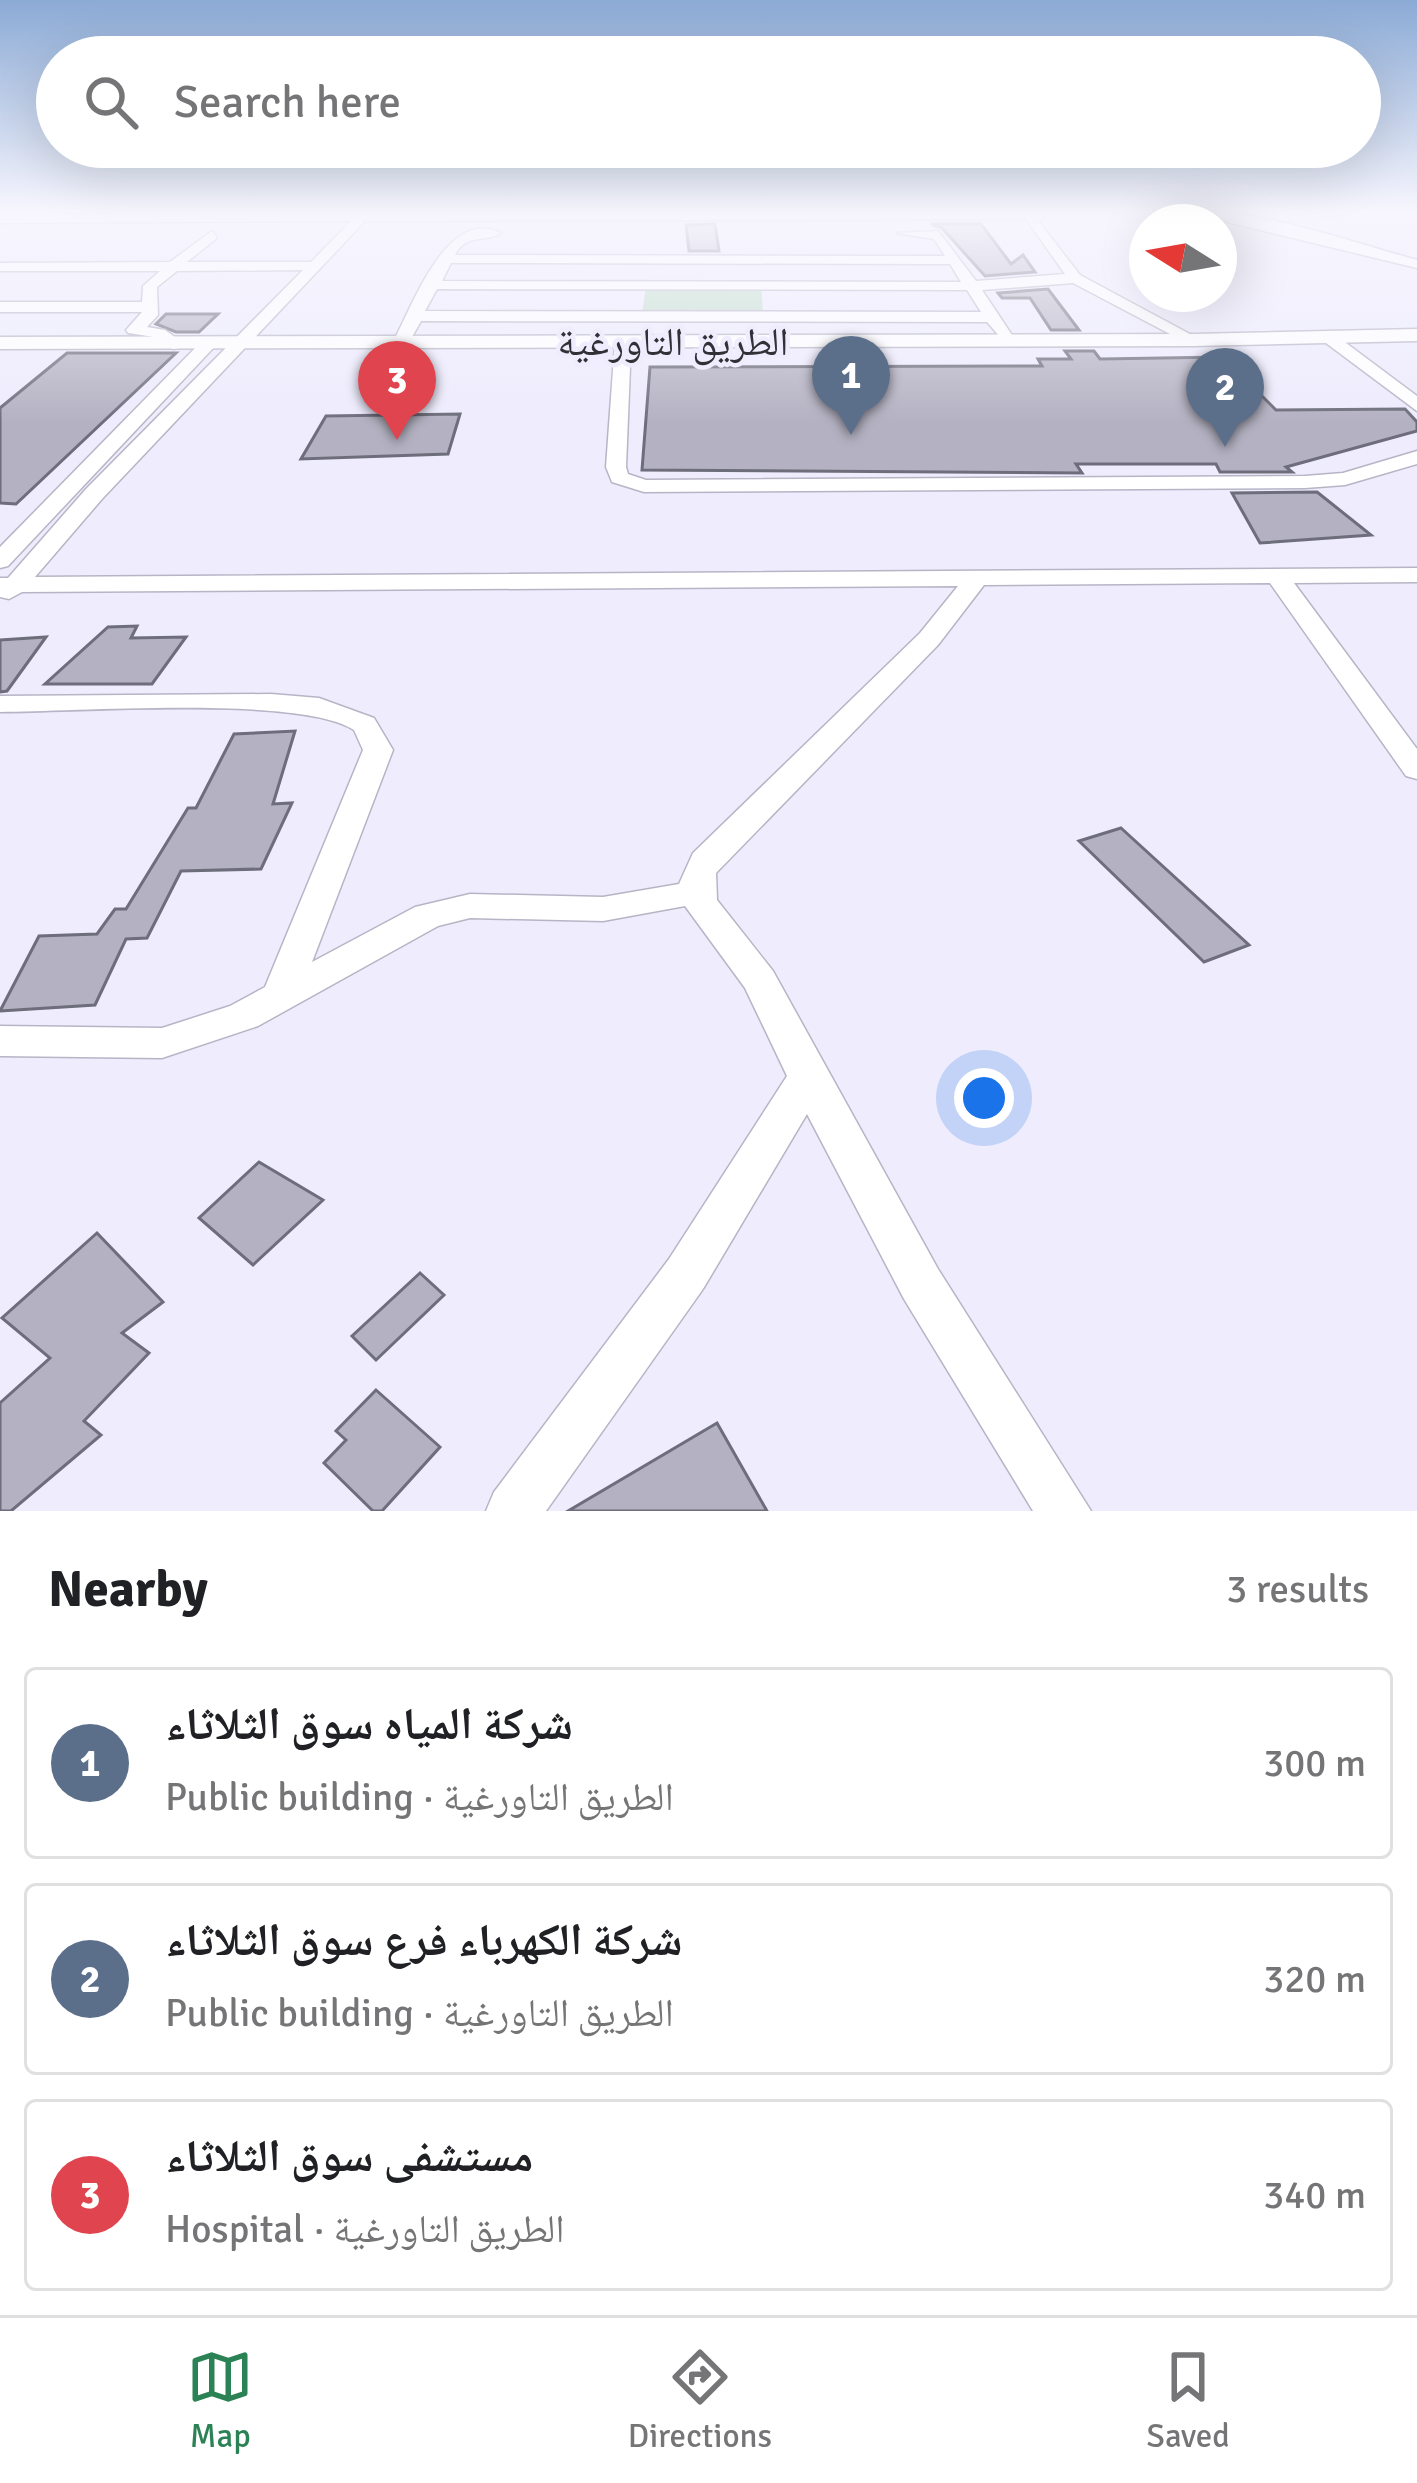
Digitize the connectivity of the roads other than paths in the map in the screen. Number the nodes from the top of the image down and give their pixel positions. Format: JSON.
{"nodes":[{"id":1,"x":154,"y":283,"type":"edge"},
{"id":2,"x":300,"y":283,"type":"edge"},
{"id":3,"x":630,"y":283,"type":"edge"},
{"id":4,"x":970,"y":283,"type":"edge"},
{"id":5,"x":1017,"y":283,"type":"edge"},
{"id":6,"x":1084,"y":283,"type":"edge"},
{"id":7,"x":432,"y":284,"type":"joint"},
{"id":8,"x":763,"y":285,"type":"junction"},
{"id":9,"x":128,"y":286,"type":"dead end"},
{"id":10,"x":150,"y":286,"type":"junction"},
{"id":11,"x":629,"y":286,"type":"junction"},
{"id":12,"x":972,"y":286,"type":"junction"},
{"id":13,"x":148,"y":307,"type":"junction"},
{"id":14,"x":2,"y":308,"type":"edge"},
{"id":15,"x":415,"y":316,"type":"junction"},
{"id":16,"x":624,"y":316,"type":"junction"},
{"id":17,"x":770,"y":316,"type":"junction"},
{"id":18,"x":993,"y":317,"type":"junction"},
{"id":19,"x":1417,"y":334,"type":"edge"},
{"id":20,"x":1328,"y":337,"type":"junction"},
{"id":21,"x":1193,"y":340,"type":"junction"},
{"id":22,"x":1008,"y":341,"type":"junction"},
{"id":23,"x":622,"y":342,"type":"junction"},
{"id":24,"x":0,"y":343,"type":"edge"},
{"id":25,"x":239,"y":343,"type":"junction"},
{"id":26,"x":401,"y":343,"type":"junction"},
{"id":27,"x":173,"y":344,"type":"junction"},
{"id":28,"x":209,"y":344,"type":"junction"},
{"id":29,"x":1417,"y":405,"type":"edge"},
{"id":30,"x":1417,"y":458,"type":"edge"},
{"id":31,"x":0,"y":561,"type":"edge"},
{"id":32,"x":1417,"y":575,"type":"edge"},
{"id":33,"x":977,"y":578,"type":"junction"},
{"id":34,"x":1278,"y":578,"type":"junction"},
{"id":35,"x":5,"y":591,"type":"edge"},
{"id":36,"x":0,"y":704,"type":"edge"},
{"id":37,"x":1417,"y":770,"type":"edge"},
{"id":38,"x":695,"y":893,"type":"junction"},
{"id":39,"x":280,"y":996,"type":"junction"},
{"id":40,"x":0,"y":1041,"type":"edge"},
{"id":41,"x":808,"y":1077,"type":"junction"},
{"id":42,"x":513,"y":1511,"type":"edge"},
{"id":43,"x":1064,"y":1511,"type":"edge"}],
"edges":[{"from":1,"to":10,"type":"street"},
{"from":2,"to":25,"type":"street"},
{"from":3,"to":11,"type":"street"},
{"from":4,"to":12,"type":"street"},
{"from":5,"to":12,"type":"street"},
{"from":6,"to":21,"type":"street"},
{"from":7,"to":11,"type":"street"},
{"from":7,"to":15,"type":"street"},
{"from":8,"to":11,"type":"street"},
{"from":8,"to":12,"type":"street"},
{"from":8,"to":17,"type":"street"},
{"from":9,"to":10,"type":"street"},
{"from":10,"to":13,"type":"street"},
{"from":11,"to":16,"type":"street"},
{"from":12,"to":18,"type":"street"},
{"from":13,"to":14,"type":"street"},
{"from":13,"to":27,"type":"street"},
{"from":15,"to":16,"type":"street"},
{"from":15,"to":26,"type":"street"},
{"from":16,"to":17,"type":"street"},
{"from":17,"to":18,"type":"street"},
{"from":18,"to":22,"type":"street"},
{"from":19,"to":20,"type":"street","name":"الطريق التاورغية"},
{"from":20,"to":21,"type":"street","name":"الطريق التاورغية"},
{"from":20,"to":29,"type":"street"},
{"from":21,"to":22,"type":"street","name":"الطريق التاورغية"},
{"from":22,"to":23,"type":"street","name":"الطريق التاورغية"},
{"from":23,"to":26,"type":"street","name":"الطريق التاورغية"},
{"from":23,"to":30,"type":"street"},
{"from":24,"to":27,"type":"street","name":"الطريق التاورغية"},
{"from":25,"to":26,"type":"street","name":"الطريق التاورغية"},
{"from":25,"to":28,"type":"street","name":"الطريق التاورغية"},
{"from":25,"to":35,"type":"street"},
{"from":27,"to":28,"type":"street","name":"الطريق التاورغية"},
{"from":28,"to":31,"type":"street"},
{"from":32,"to":34,"type":"street"},
{"from":33,"to":34,"type":"street"},
{"from":33,"to":35,"type":"street"},
{"from":33,"to":38,"type":"street"},
{"from":34,"to":37,"type":"street"},
{"from":36,"to":39,"type":"street"},
{"from":38,"to":39,"type":"street"},
{"from":38,"to":41,"type":"street"},
{"from":39,"to":40,"type":"street"},
{"from":41,"to":42,"type":"street"},
{"from":41,"to":43,"type":"street"}]}
